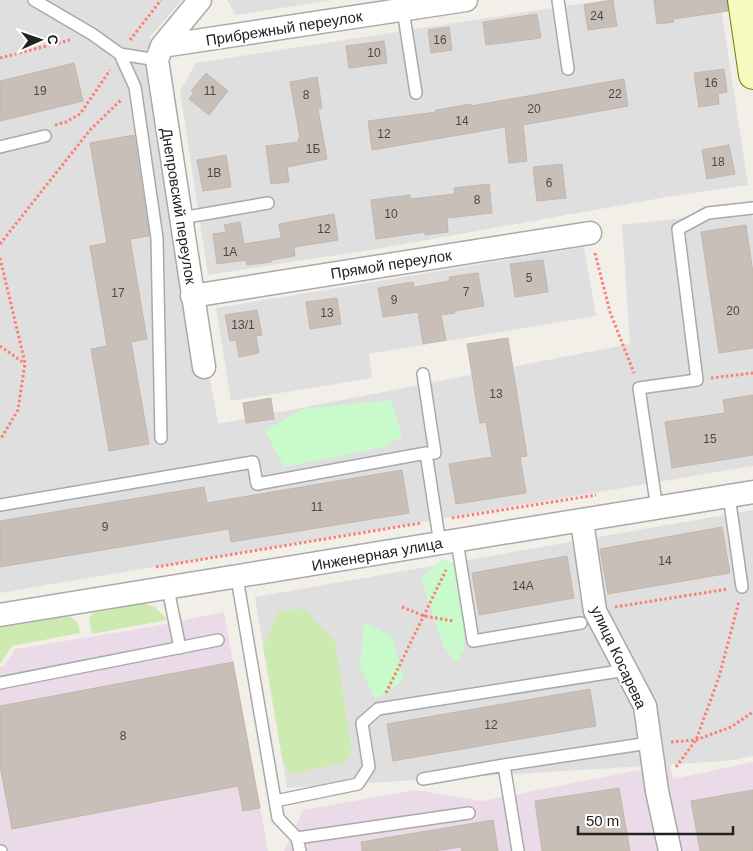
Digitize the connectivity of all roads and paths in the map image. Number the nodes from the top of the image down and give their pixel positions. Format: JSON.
{"nodes":[{"id":1,"x":34,"y":0,"type":"edge"},
{"id":2,"x":161,"y":0,"type":"edge"},
{"id":3,"x":200,"y":0,"type":"edge"},
{"id":4,"x":466,"y":0,"type":"edge"},
{"id":5,"x":558,"y":0,"type":"edge"},
{"id":6,"x":742,"y":0,"type":"edge"},
{"id":7,"x":403,"y":10,"type":"junction"},
{"id":8,"x":92,"y":34,"type":"junction"},
{"id":9,"x":159,"y":53,"type":"junction"},
{"id":10,"x":120,"y":54,"type":"junction"},
{"id":11,"x":0,"y":58,"type":"edge"},
{"id":12,"x":752,"y":64,"type":"edge"},
{"id":13,"x":568,"y":69,"type":"dead end"},
{"id":14,"x":134,"y":87,"type":"junction"},
{"id":15,"x":416,"y":93,"type":"dead end"},
{"id":16,"x":45,"y":136,"type":"joint"},
{"id":17,"x":0,"y":147,"type":"edge"},
{"id":18,"x":268,"y":203,"type":"dead end"},
{"id":19,"x":753,"y":208,"type":"edge"},
{"id":20,"x":181,"y":218,"type":"junction"},
{"id":21,"x":590,"y":233,"type":"joint"},
{"id":22,"x":0,"y":244,"type":"edge"},
{"id":23,"x":0,"y":258,"type":"edge"},
{"id":24,"x":192,"y":296,"type":"junction"},
{"id":25,"x":0,"y":346,"type":"edge"},
{"id":26,"x":25,"y":363,"type":"junction"},
{"id":27,"x":204,"y":367,"type":"dead end"},
{"id":28,"x":753,"y":373,"type":"edge"},
{"id":29,"x":423,"y":374,"type":"dead end"},
{"id":30,"x":697,"y":380,"type":"junction"},
{"id":31,"x":640,"y":388,"type":"junction"},
{"id":32,"x":161,"y":438,"type":"dead end"},
{"id":33,"x":0,"y":440,"type":"edge"},
{"id":34,"x":426,"y":453,"type":"junction"},
{"id":35,"x":753,"y":492,"type":"edge"},
{"id":36,"x":596,"y":495,"type":"dead end"},
{"id":37,"x":729,"y":496,"type":"junction"},
{"id":38,"x":0,"y":505,"type":"edge"},
{"id":39,"x":657,"y":509,"type":"junction"},
{"id":40,"x":435,"y":520,"type":"junction"},
{"id":41,"x":582,"y":521,"type":"junction"},
{"id":42,"x":448,"y":542,"type":"junction"},
{"id":43,"x":461,"y":564,"type":"junction"},
{"id":44,"x":155,"y":567,"type":"dead end"},
{"id":45,"x":237,"y":578,"type":"junction"},
{"id":46,"x":742,"y":587,"type":"junction"},
{"id":47,"x":168,"y":589,"type":"junction"},
{"id":48,"x":402,"y":607,"type":"dead end"},
{"id":49,"x":0,"y":615,"type":"edge"},
{"id":50,"x":424,"y":616,"type":"junction"},
{"id":51,"x":588,"y":617,"type":"junction"},
{"id":52,"x":470,"y":624,"type":"junction"},
{"id":53,"x":218,"y":640,"type":"dead end"},
{"id":54,"x":180,"y":648,"type":"junction"},
{"id":55,"x":626,"y":670,"type":"junction"},
{"id":56,"x":0,"y":683,"type":"edge"},
{"id":57,"x":378,"y":709,"type":"junction"},
{"id":58,"x":753,"y":712,"type":"edge"},
{"id":59,"x":696,"y":740,"type":"junction"},
{"id":60,"x":649,"y":743,"type":"junction"},
{"id":61,"x":504,"y":766,"type":"junction"},
{"id":62,"x":423,"y":779,"type":"dead end"},
{"id":63,"x":657,"y":791,"type":"junction"},
{"id":64,"x":275,"y":801,"type":"junction"},
{"id":65,"x":469,"y":813,"type":"dead end"},
{"id":66,"x":297,"y":838,"type":"junction"},
{"id":67,"x":300,"y":851,"type":"edge"},
{"id":68,"x":518,"y":851,"type":"edge"},
{"id":69,"x":670,"y":851,"type":"edge"}],
"edges":[{"from":1,"to":8,"type":"lane"},
{"from":2,"to":10,"type":"path"},
{"from":3,"to":9,"type":"street"},
{"from":4,"to":7,"type":"street","name":"Прибрежный переулок"},
{"from":5,"to":13,"type":"lane"},
{"from":6,"to":12,"type":"street"},
{"from":7,"to":9,"type":"street","name":"Прибрежный переулок"},
{"from":7,"to":15,"type":"lane"},
{"from":8,"to":10,"type":"lane"},
{"from":8,"to":11,"type":"path"},
{"from":9,"to":10,"type":"lane"},
{"from":9,"to":20,"type":"street","name":"Днепровский переулок"},
{"from":10,"to":14,"type":"lane"},
{"from":10,"to":16,"type":"path"},
{"from":14,"to":22,"type":"path"},
{"from":14,"to":32,"type":"lane"},
{"from":16,"to":17,"type":"lane"},
{"from":18,"to":20,"type":"lane"},
{"from":19,"to":30,"type":"lane"},
{"from":20,"to":24,"type":"street","name":"Днепровский переулок"},
{"from":21,"to":24,"type":"street","name":"Прямой переулок"},
{"from":21,"to":31,"type":"path"},
{"from":23,"to":26,"type":"path"},
{"from":24,"to":27,"type":"street","name":"Днепровский переулок"},
{"from":25,"to":26,"type":"path"},
{"from":26,"to":33,"type":"path"},
{"from":28,"to":30,"type":"path"},
{"from":29,"to":34,"type":"lane"},
{"from":30,"to":31,"type":"lane"},
{"from":31,"to":39,"type":"lane"},
{"from":34,"to":38,"type":"lane"},
{"from":34,"to":40,"type":"lane"},
{"from":35,"to":37,"type":"street","name":"Инженерная улица"},
{"from":36,"to":40,"type":"path"},
{"from":37,"to":39,"type":"street","name":"Инженерная улица"},
{"from":37,"to":46,"type":"lane"},
{"from":39,"to":41,"type":"street","name":"Инженерная улица"},
{"from":40,"to":42,"type":"lane"},
{"from":40,"to":44,"type":"path"},
{"from":41,"to":42,"type":"street","name":"Инженерная улица"},
{"from":41,"to":51,"type":"street","name":"улица Косарева"},
{"from":42,"to":43,"type":"lane"},
{"from":42,"to":45,"type":"street","name":"Инженерная улица"},
{"from":43,"to":50,"type":"path"},
{"from":43,"to":52,"type":"lane"},
{"from":45,"to":47,"type":"street","name":"Инженерная улица"},
{"from":45,"to":64,"type":"lane"},
{"from":46,"to":51,"type":"path"},
{"from":46,"to":59,"type":"path"},
{"from":47,"to":49,"type":"street","name":"Инженерная улица"},
{"from":47,"to":54,"type":"lane"},
{"from":48,"to":50,"type":"path"},
{"from":50,"to":52,"type":"path"},
{"from":50,"to":57,"type":"path"},
{"from":51,"to":52,"type":"lane"},
{"from":51,"to":55,"type":"street","name":"улица Косарева"},
{"from":53,"to":54,"type":"lane"},
{"from":54,"to":56,"type":"lane"},
{"from":55,"to":57,"type":"lane"},
{"from":55,"to":60,"type":"street","name":"улица Косарева"},
{"from":57,"to":64,"type":"lane"},
{"from":58,"to":59,"type":"path"},
{"from":59,"to":60,"type":"path"},
{"from":59,"to":63,"type":"path"},
{"from":60,"to":61,"type":"lane"},
{"from":60,"to":63,"type":"street","name":"улица Косарева"},
{"from":61,"to":62,"type":"lane"},
{"from":61,"to":68,"type":"lane"},
{"from":63,"to":69,"type":"street","name":"улица Косарева"},
{"from":64,"to":66,"type":"lane"},
{"from":65,"to":66,"type":"lane"},
{"from":66,"to":67,"type":"lane"}]}
